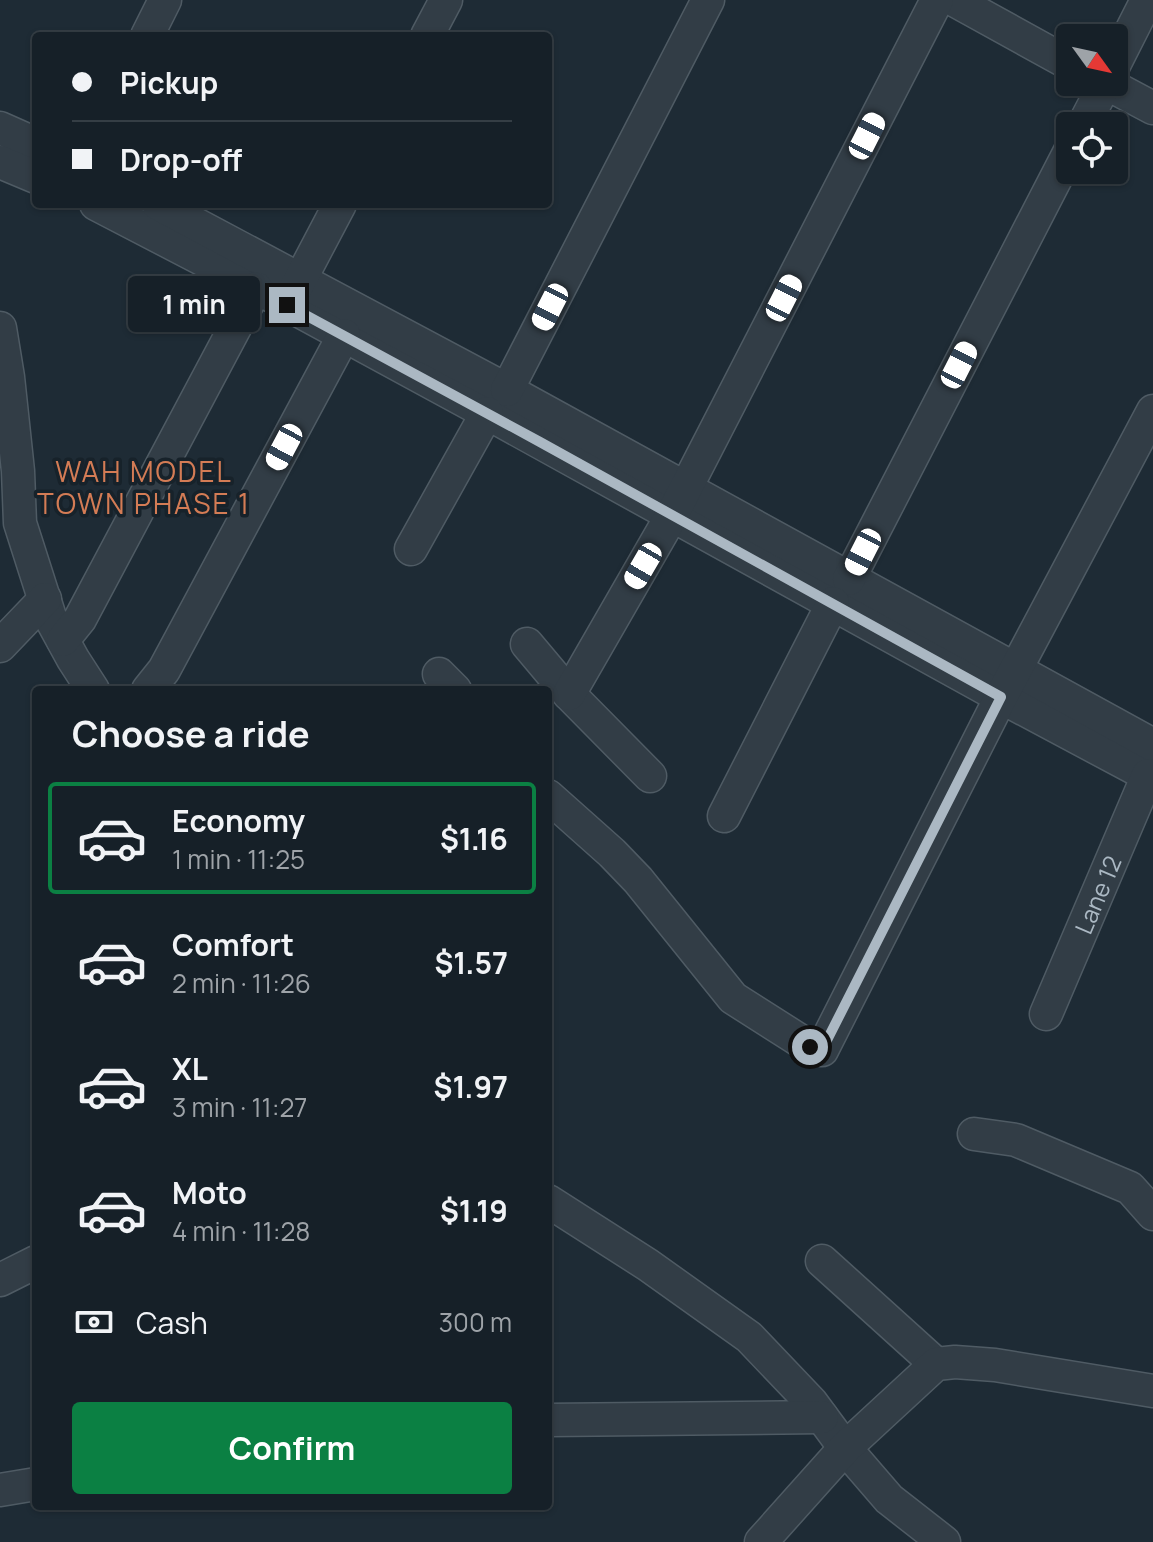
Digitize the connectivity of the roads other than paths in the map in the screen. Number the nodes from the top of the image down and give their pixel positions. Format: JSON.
{"nodes":[{"id":1,"x":165,"y":0,"type":"edge"},
{"id":2,"x":446,"y":0,"type":"edge"},
{"id":3,"x":708,"y":0,"type":"edge"},
{"id":4,"x":937,"y":0,"type":"edge"},
{"id":5,"x":954,"y":0,"type":"edge"},
{"id":6,"x":1147,"y":0,"type":"edge"},
{"id":7,"x":149,"y":32,"type":"edge"},
{"id":8,"x":429,"y":32,"type":"edge"},
{"id":9,"x":1128,"y":37,"type":"edge"},
{"id":10,"x":1056,"y":56,"type":"edge"},
{"id":11,"x":1128,"y":94,"type":"edge"},
{"id":12,"x":1153,"y":108,"type":"edge"},
{"id":13,"x":0,"y":128,"type":"edge"},
{"id":14,"x":32,"y":142,"type":"edge"},
{"id":15,"x":0,"y":162,"type":"edge"},
{"id":16,"x":32,"y":175,"type":"edge"},
{"id":17,"x":1056,"y":178,"type":"edge"},
{"id":18,"x":104,"y":208,"type":"edge"},
{"id":19,"x":164,"y":208,"type":"edge"},
{"id":20,"x":338,"y":208,"type":"edge"},
{"id":21,"x":256,"y":288,"type":"junction"},
{"id":22,"x":294,"y":292,"type":"junction"},
{"id":23,"x":0,"y":328,"type":"edge"},
{"id":24,"x":344,"y":335,"type":"junction"},
{"id":25,"x":497,"y":402,"type":"junction"},
{"id":26,"x":1153,"y":411,"type":"edge"},
{"id":27,"x":9,"y":473,"type":"edge"},
{"id":28,"x":679,"y":501,"type":"junction"},
{"id":29,"x":411,"y":549,"type":"dead end"},
{"id":30,"x":841,"y":591,"type":"junction"},
{"id":31,"x":45,"y":599,"type":"junction"},
{"id":32,"x":63,"y":640,"type":"junction"},
{"id":33,"x":527,"y":644,"type":"dead end"},
{"id":34,"x":0,"y":646,"type":"edge"},
{"id":35,"x":1009,"y":684,"type":"junction"},
{"id":36,"x":91,"y":686,"type":"edge"},
{"id":37,"x":151,"y":686,"type":"edge"},
{"id":38,"x":569,"y":694,"type":"junction"},
{"id":39,"x":1151,"y":766,"type":"edge"},
{"id":40,"x":650,"y":776,"type":"dead end"},
{"id":41,"x":552,"y":800,"type":"edge"},
{"id":42,"x":724,"y":816,"type":"dead end"},
{"id":43,"x":1046,"y":1014,"type":"dead end"},
{"id":44,"x":974,"y":1134,"type":"dead end"},
{"id":45,"x":556,"y":1212,"type":"edge"},
{"id":46,"x":1153,"y":1214,"type":"edge"},
{"id":47,"x":822,"y":1261,"type":"dead end"},
{"id":48,"x":32,"y":1264,"type":"edge"},
{"id":49,"x":0,"y":1280,"type":"edge"},
{"id":50,"x":936,"y":1364,"type":"junction"},
{"id":51,"x":1153,"y":1391,"type":"edge"},
{"id":52,"x":822,"y":1417,"type":"junction"},
{"id":53,"x":552,"y":1420,"type":"edge"},
{"id":54,"x":845,"y":1448,"type":"junction"},
{"id":55,"x":32,"y":1485,"type":"edge"},
{"id":56,"x":0,"y":1490,"type":"edge"},
{"id":57,"x":761,"y":1542,"type":"edge"},
{"id":58,"x":944,"y":1542,"type":"edge"}],
"edges":[{"from":1,"to":7,"type":"street"},
{"from":2,"to":8,"type":"street"},
{"from":3,"to":25,"type":"street"},
{"from":4,"to":28,"type":"street"},
{"from":5,"to":10,"type":"street"},
{"from":6,"to":9,"type":"street"},
{"from":11,"to":12,"type":"street"},
{"from":13,"to":14,"type":"street"},
{"from":15,"to":16,"type":"street"},
{"from":17,"to":30,"type":"street"},
{"from":18,"to":21,"type":"street"},
{"from":19,"to":22,"type":"street"},
{"from":20,"to":22,"type":"street"},
{"from":21,"to":22,"type":"street"},
{"from":21,"to":32,"type":"street"},
{"from":22,"to":24,"type":"street"},
{"from":22,"to":25,"type":"street"},
{"from":23,"to":27,"type":"street"},
{"from":24,"to":25,"type":"street"},
{"from":24,"to":37,"type":"street"},
{"from":25,"to":28,"type":"street"},
{"from":25,"to":29,"type":"street"},
{"from":26,"to":35,"type":"street"},
{"from":27,"to":31,"type":"street"},
{"from":28,"to":30,"type":"street"},
{"from":28,"to":38,"type":"street"},
{"from":30,"to":35,"type":"street"},
{"from":30,"to":42,"type":"street"},
{"from":31,"to":32,"type":"street"},
{"from":31,"to":34,"type":"street"},
{"from":32,"to":36,"type":"street"},
{"from":33,"to":38,"type":"street"},
{"from":35,"to":39,"type":"street"},
{"from":35,"to":41,"type":"street"},
{"from":38,"to":40,"type":"street"},
{"from":39,"to":43,"type":"street","name":"Lane 12"},
{"from":44,"to":46,"type":"street"},
{"from":45,"to":52,"type":"street"},
{"from":47,"to":50,"type":"street"},
{"from":48,"to":49,"type":"street"},
{"from":50,"to":51,"type":"street"},
{"from":50,"to":54,"type":"street"},
{"from":52,"to":53,"type":"street"},
{"from":52,"to":54,"type":"street"},
{"from":54,"to":57,"type":"street"},
{"from":54,"to":58,"type":"street"},
{"from":55,"to":56,"type":"street"}]}
